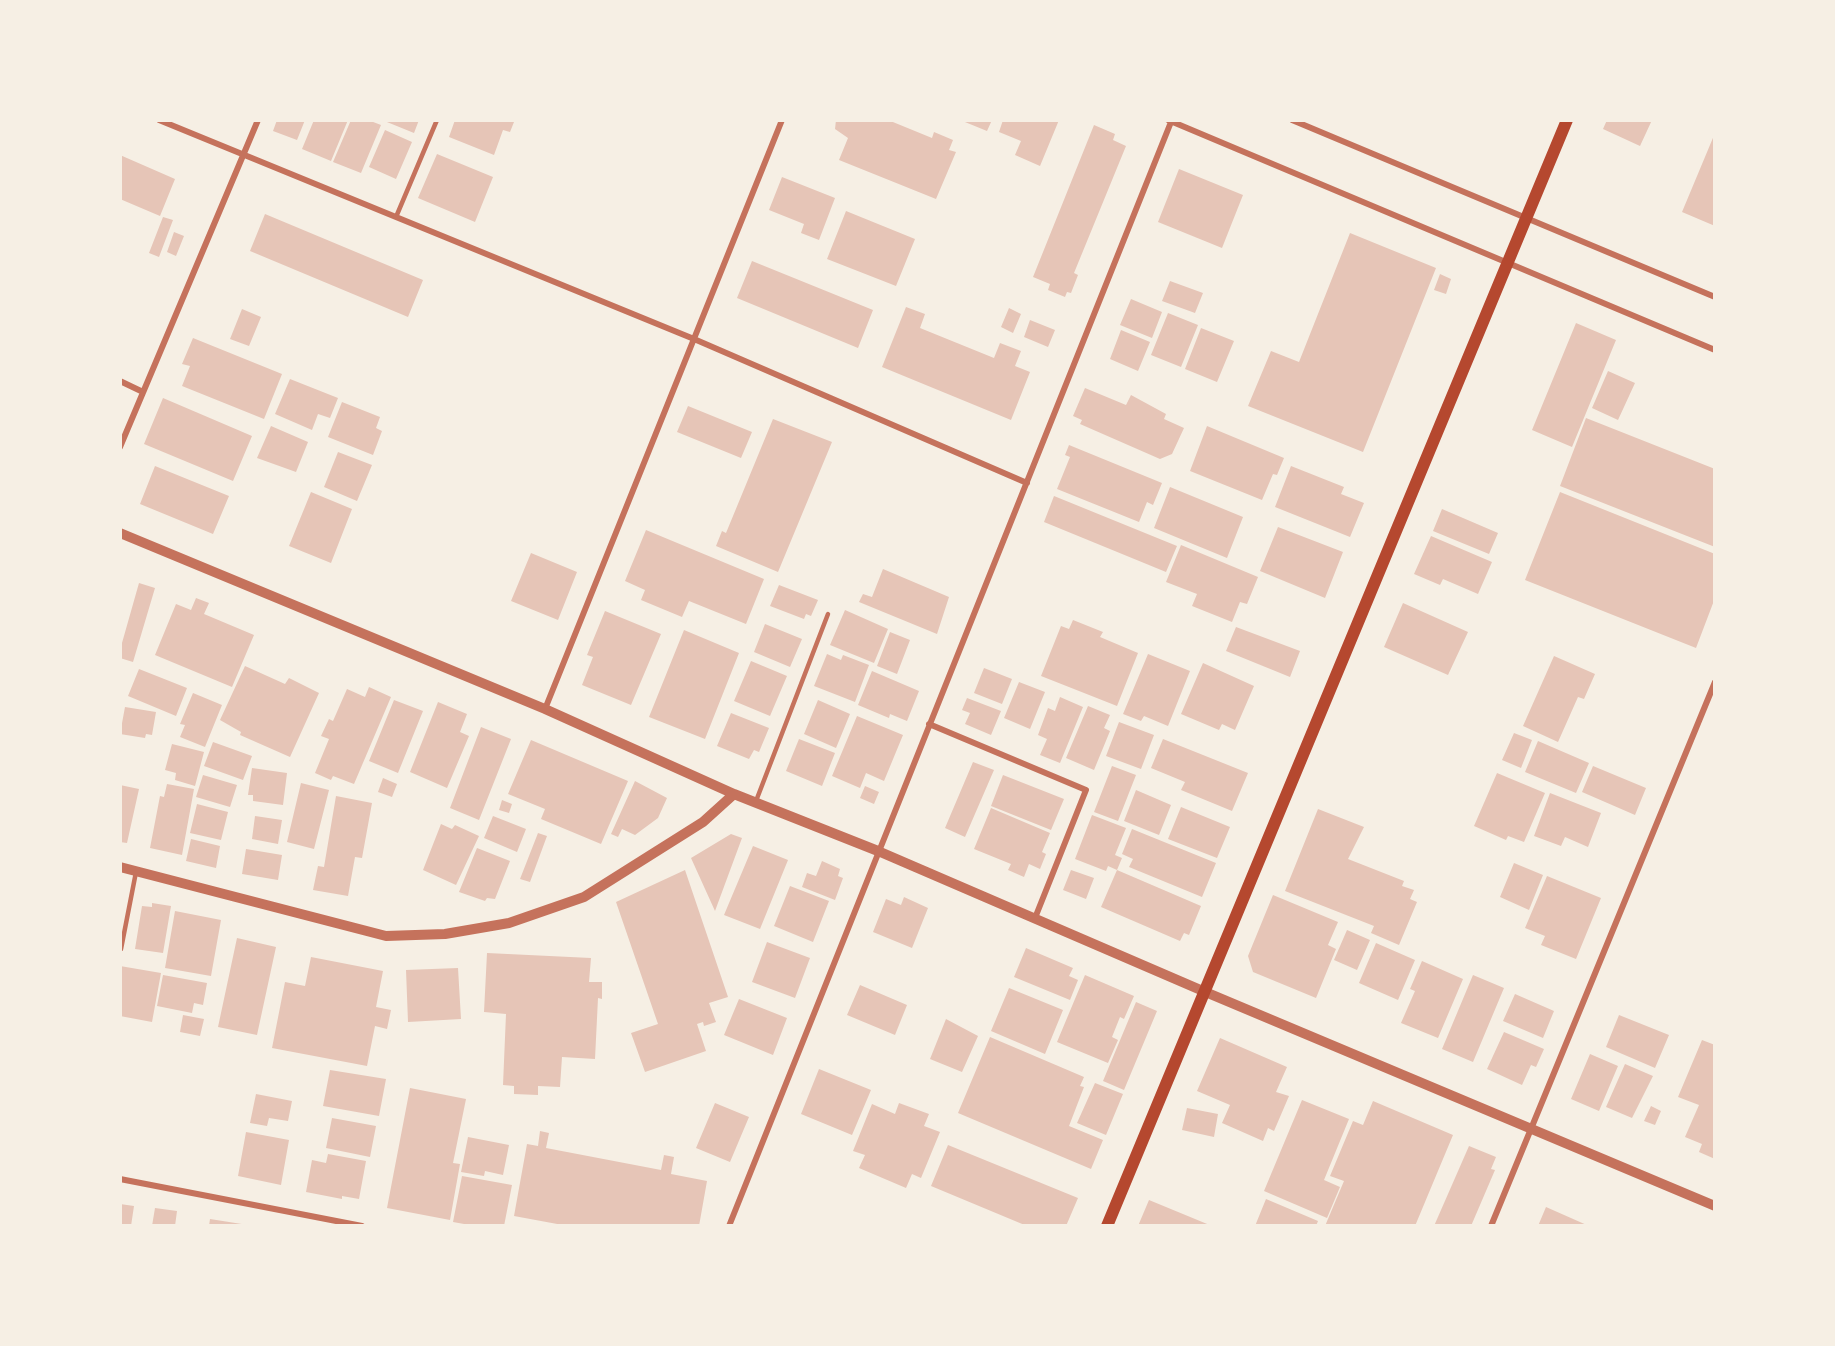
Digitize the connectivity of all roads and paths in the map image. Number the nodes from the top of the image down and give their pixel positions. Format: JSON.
{"nodes":[{"id":1,"x":159,"y":120,"type":"edge"},
{"id":2,"x":258,"y":120,"type":"edge"},
{"id":3,"x":437,"y":120,"type":"edge"},
{"id":4,"x":782,"y":120,"type":"edge"},
{"id":5,"x":1292,"y":120,"type":"edge"},
{"id":6,"x":1567,"y":120,"type":"edge"},
{"id":7,"x":1169,"y":121,"type":"edge"},
{"id":8,"x":243,"y":154,"type":"junction"},
{"id":9,"x":396,"y":217,"type":"junction"},
{"id":10,"x":1527,"y":219,"type":"junction"},
{"id":11,"x":1508,"y":262,"type":"junction"},
{"id":12,"x":1715,"y":297,"type":"edge"},
{"id":13,"x":694,"y":339,"type":"junction"},
{"id":14,"x":1715,"y":350,"type":"edge"},
{"id":15,"x":120,"y":381,"type":"edge"},
{"id":16,"x":143,"y":392,"type":"junction"},
{"id":17,"x":120,"y":447,"type":"edge"},
{"id":18,"x":1027,"y":483,"type":"junction"},
{"id":19,"x":120,"y":532,"type":"edge"},
{"id":20,"x":828,"y":614,"type":"dead end"},
{"id":21,"x":1715,"y":682,"type":"edge"},
{"id":22,"x":545,"y":709,"type":"junction"},
{"id":23,"x":929,"y":724,"type":"junction"},
{"id":24,"x":735,"y":794,"type":"junction"},
{"id":25,"x":756,"y":801,"type":"junction"},
{"id":26,"x":878,"y":851,"type":"junction"},
{"id":27,"x":120,"y":867,"type":"edge"},
{"id":28,"x":136,"y":871,"type":"junction"},
{"id":29,"x":1035,"y":918,"type":"junction"},
{"id":30,"x":121,"y":949,"type":"edge"},
{"id":31,"x":1203,"y":991,"type":"junction"},
{"id":32,"x":1532,"y":1129,"type":"junction"},
{"id":33,"x":120,"y":1179,"type":"edge"},
{"id":34,"x":1715,"y":1206,"type":"edge"},
{"id":35,"x":362,"y":1226,"type":"edge"},
{"id":36,"x":729,"y":1226,"type":"edge"},
{"id":37,"x":1107,"y":1226,"type":"edge"},
{"id":38,"x":1491,"y":1226,"type":"edge"}],
"edges":[{"from":1,"to":8,"type":"street"},
{"from":2,"to":8,"type":"street"},
{"from":3,"to":9,"type":"lane"},
{"from":4,"to":13,"type":"street"},
{"from":5,"to":10,"type":"street"},
{"from":6,"to":10,"type":"main road"},
{"from":7,"to":11,"type":"street"},
{"from":7,"to":18,"type":"street"},
{"from":8,"to":9,"type":"street"},
{"from":8,"to":16,"type":"street"},
{"from":9,"to":13,"type":"street"},
{"from":10,"to":11,"type":"main road"},
{"from":10,"to":12,"type":"street"},
{"from":11,"to":14,"type":"street"},
{"from":11,"to":31,"type":"main road"},
{"from":13,"to":18,"type":"street"},
{"from":13,"to":22,"type":"street"},
{"from":15,"to":16,"type":"street"},
{"from":16,"to":17,"type":"street"},
{"from":18,"to":23,"type":"street"},
{"from":19,"to":22,"type":"street"},
{"from":20,"to":25,"type":"lane"},
{"from":21,"to":32,"type":"street"},
{"from":22,"to":24,"type":"street"},
{"from":23,"to":26,"type":"street"},
{"from":23,"to":29,"type":"street"},
{"from":24,"to":25,"type":"street"},
{"from":24,"to":28,"type":"street"},
{"from":25,"to":26,"type":"street"},
{"from":26,"to":29,"type":"street"},
{"from":26,"to":36,"type":"street"},
{"from":27,"to":28,"type":"street"},
{"from":28,"to":30,"type":"lane"},
{"from":29,"to":31,"type":"street"},
{"from":31,"to":32,"type":"street"},
{"from":31,"to":37,"type":"main road"},
{"from":32,"to":34,"type":"street"},
{"from":32,"to":38,"type":"street"},
{"from":33,"to":35,"type":"street"}]}
